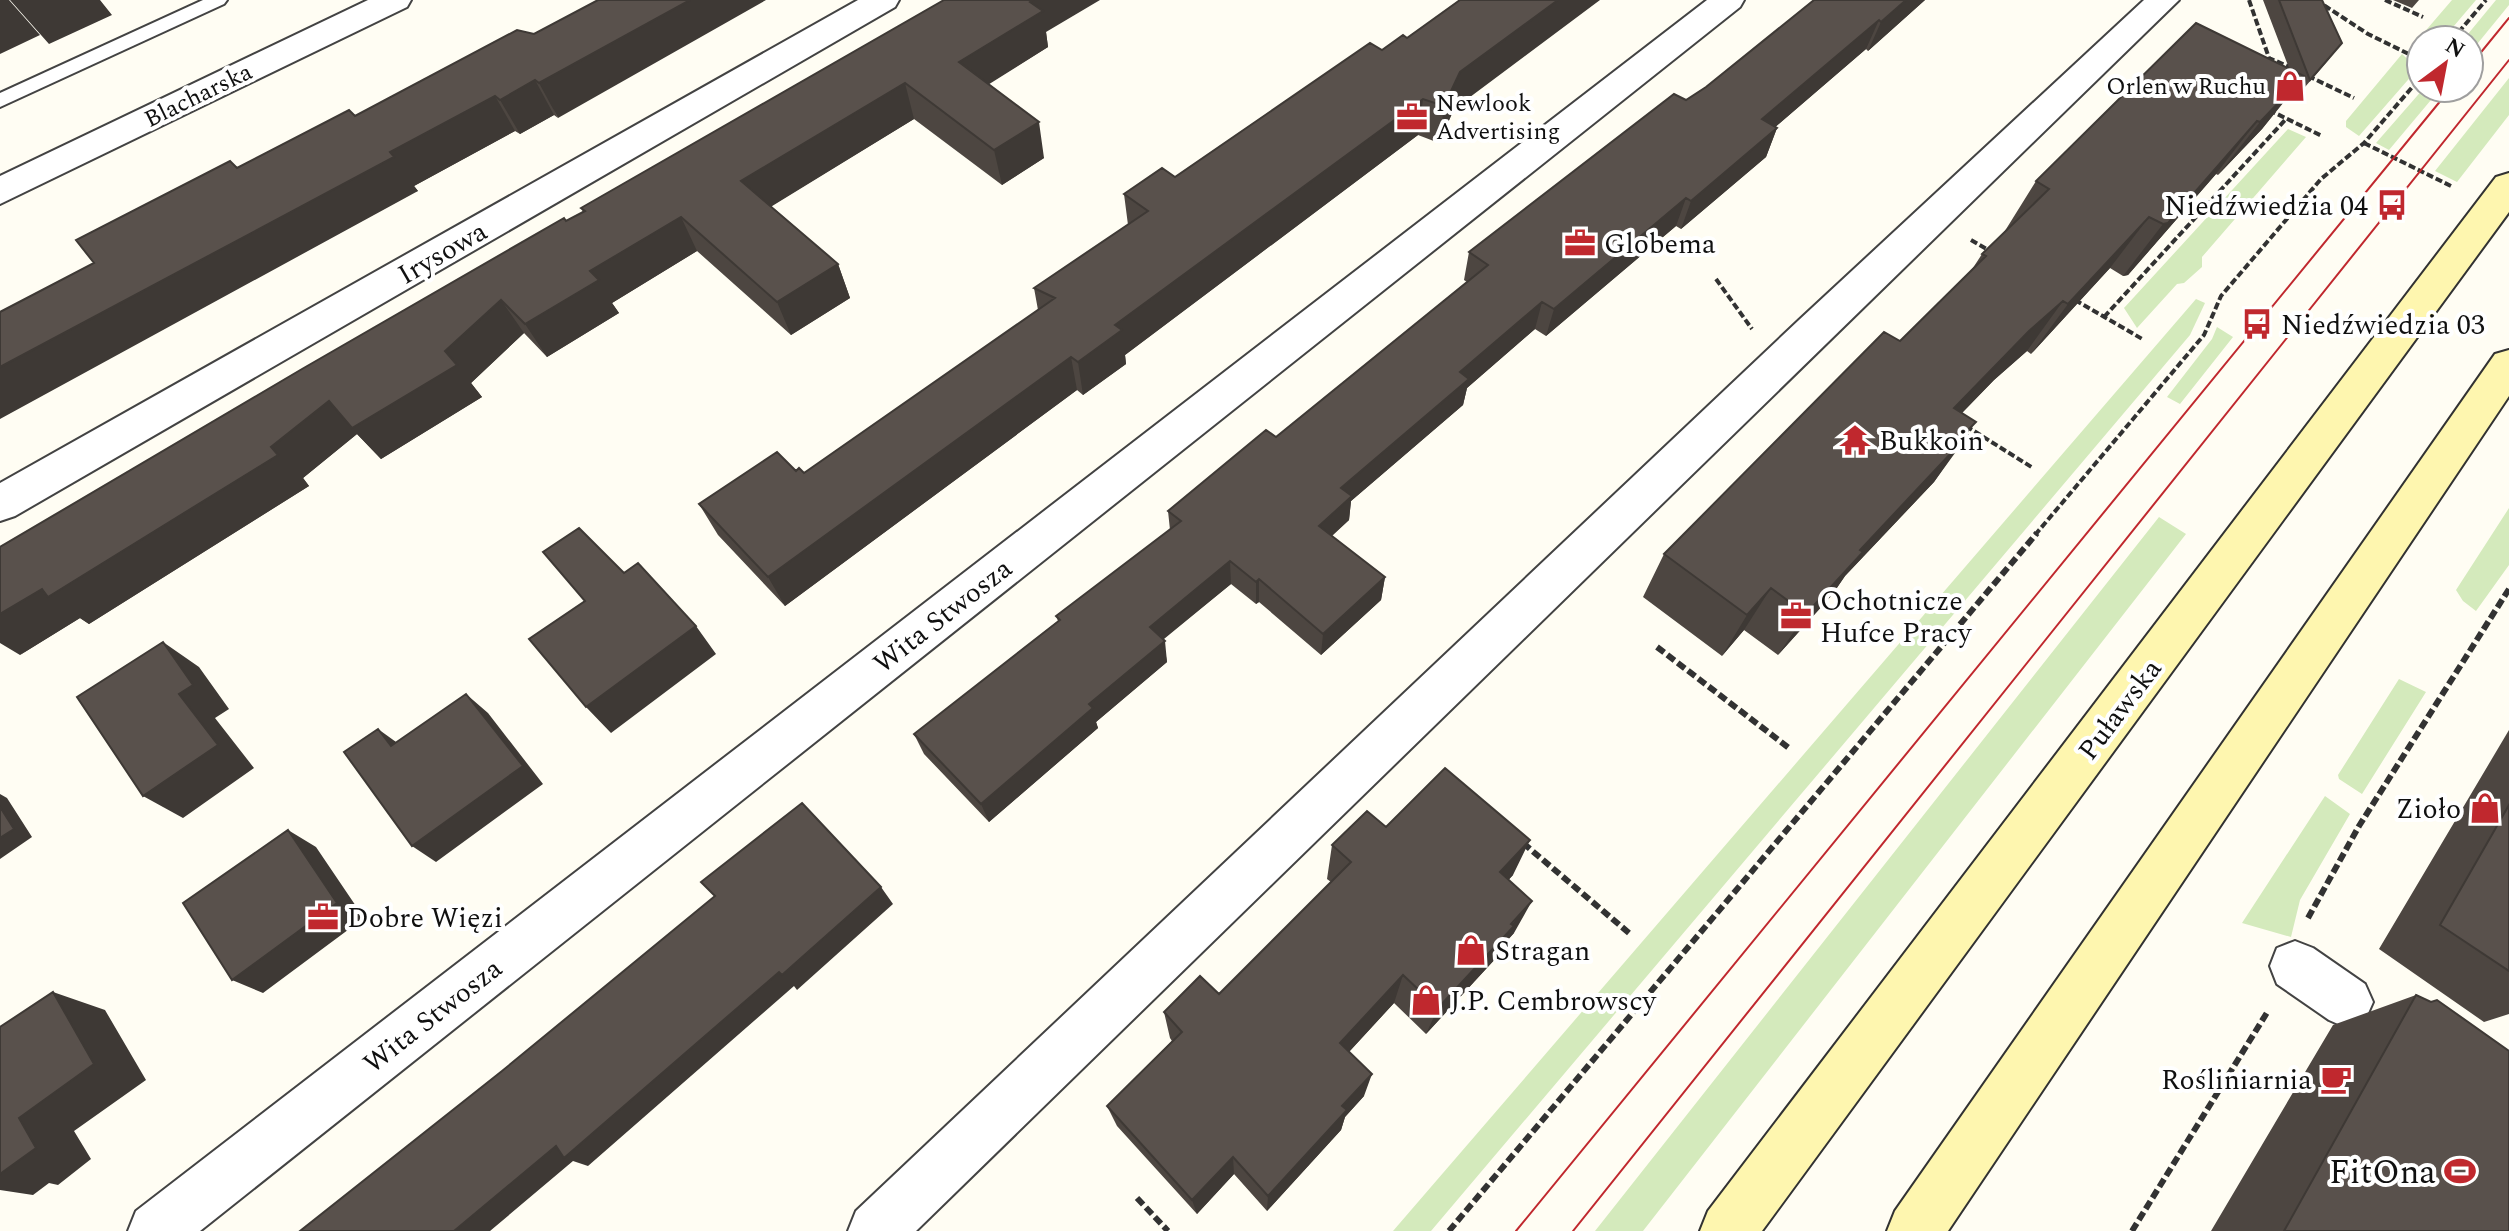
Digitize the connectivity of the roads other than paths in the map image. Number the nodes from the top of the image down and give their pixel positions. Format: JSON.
{"nodes":[{"id":1,"x":218,"y":0,"type":"edge"},
{"id":2,"x":395,"y":0,"type":"edge"},
{"id":3,"x":883,"y":0,"type":"edge"},
{"id":4,"x":1728,"y":0,"type":"edge"},
{"id":5,"x":2163,"y":0,"type":"edge"},
{"id":6,"x":0,"y":101,"type":"edge"},
{"id":7,"x":2509,"y":186,"type":"edge"},
{"id":8,"x":0,"y":191,"type":"edge"},
{"id":9,"x":2509,"y":365,"type":"edge"},
{"id":10,"x":0,"y":504,"type":"edge"},
{"id":11,"x":2295,"y":966,"type":"road end"},
{"id":12,"x":2347,"y":1002,"type":"dead end"},
{"id":13,"x":156,"y":1231,"type":"edge"},
{"id":14,"x":876,"y":1231,"type":"edge"},
{"id":15,"x":1728,"y":1231,"type":"edge"},
{"id":16,"x":1915,"y":1231,"type":"edge"}],
"edges":[{"from":1,"to":6,"type":"lane"},
{"from":2,"to":8,"type":"street","name":"Blacharska"},
{"from":3,"to":10,"type":"street","name":"Irysowa"},
{"from":4,"to":13,"type":"street","name":"Wita Stwosza"},
{"from":5,"to":14,"type":"street"},
{"from":7,"to":15,"type":"main road","name":"Puławska"},
{"from":9,"to":16,"type":"main road"},
{"from":11,"to":12,"type":"street"}]}
